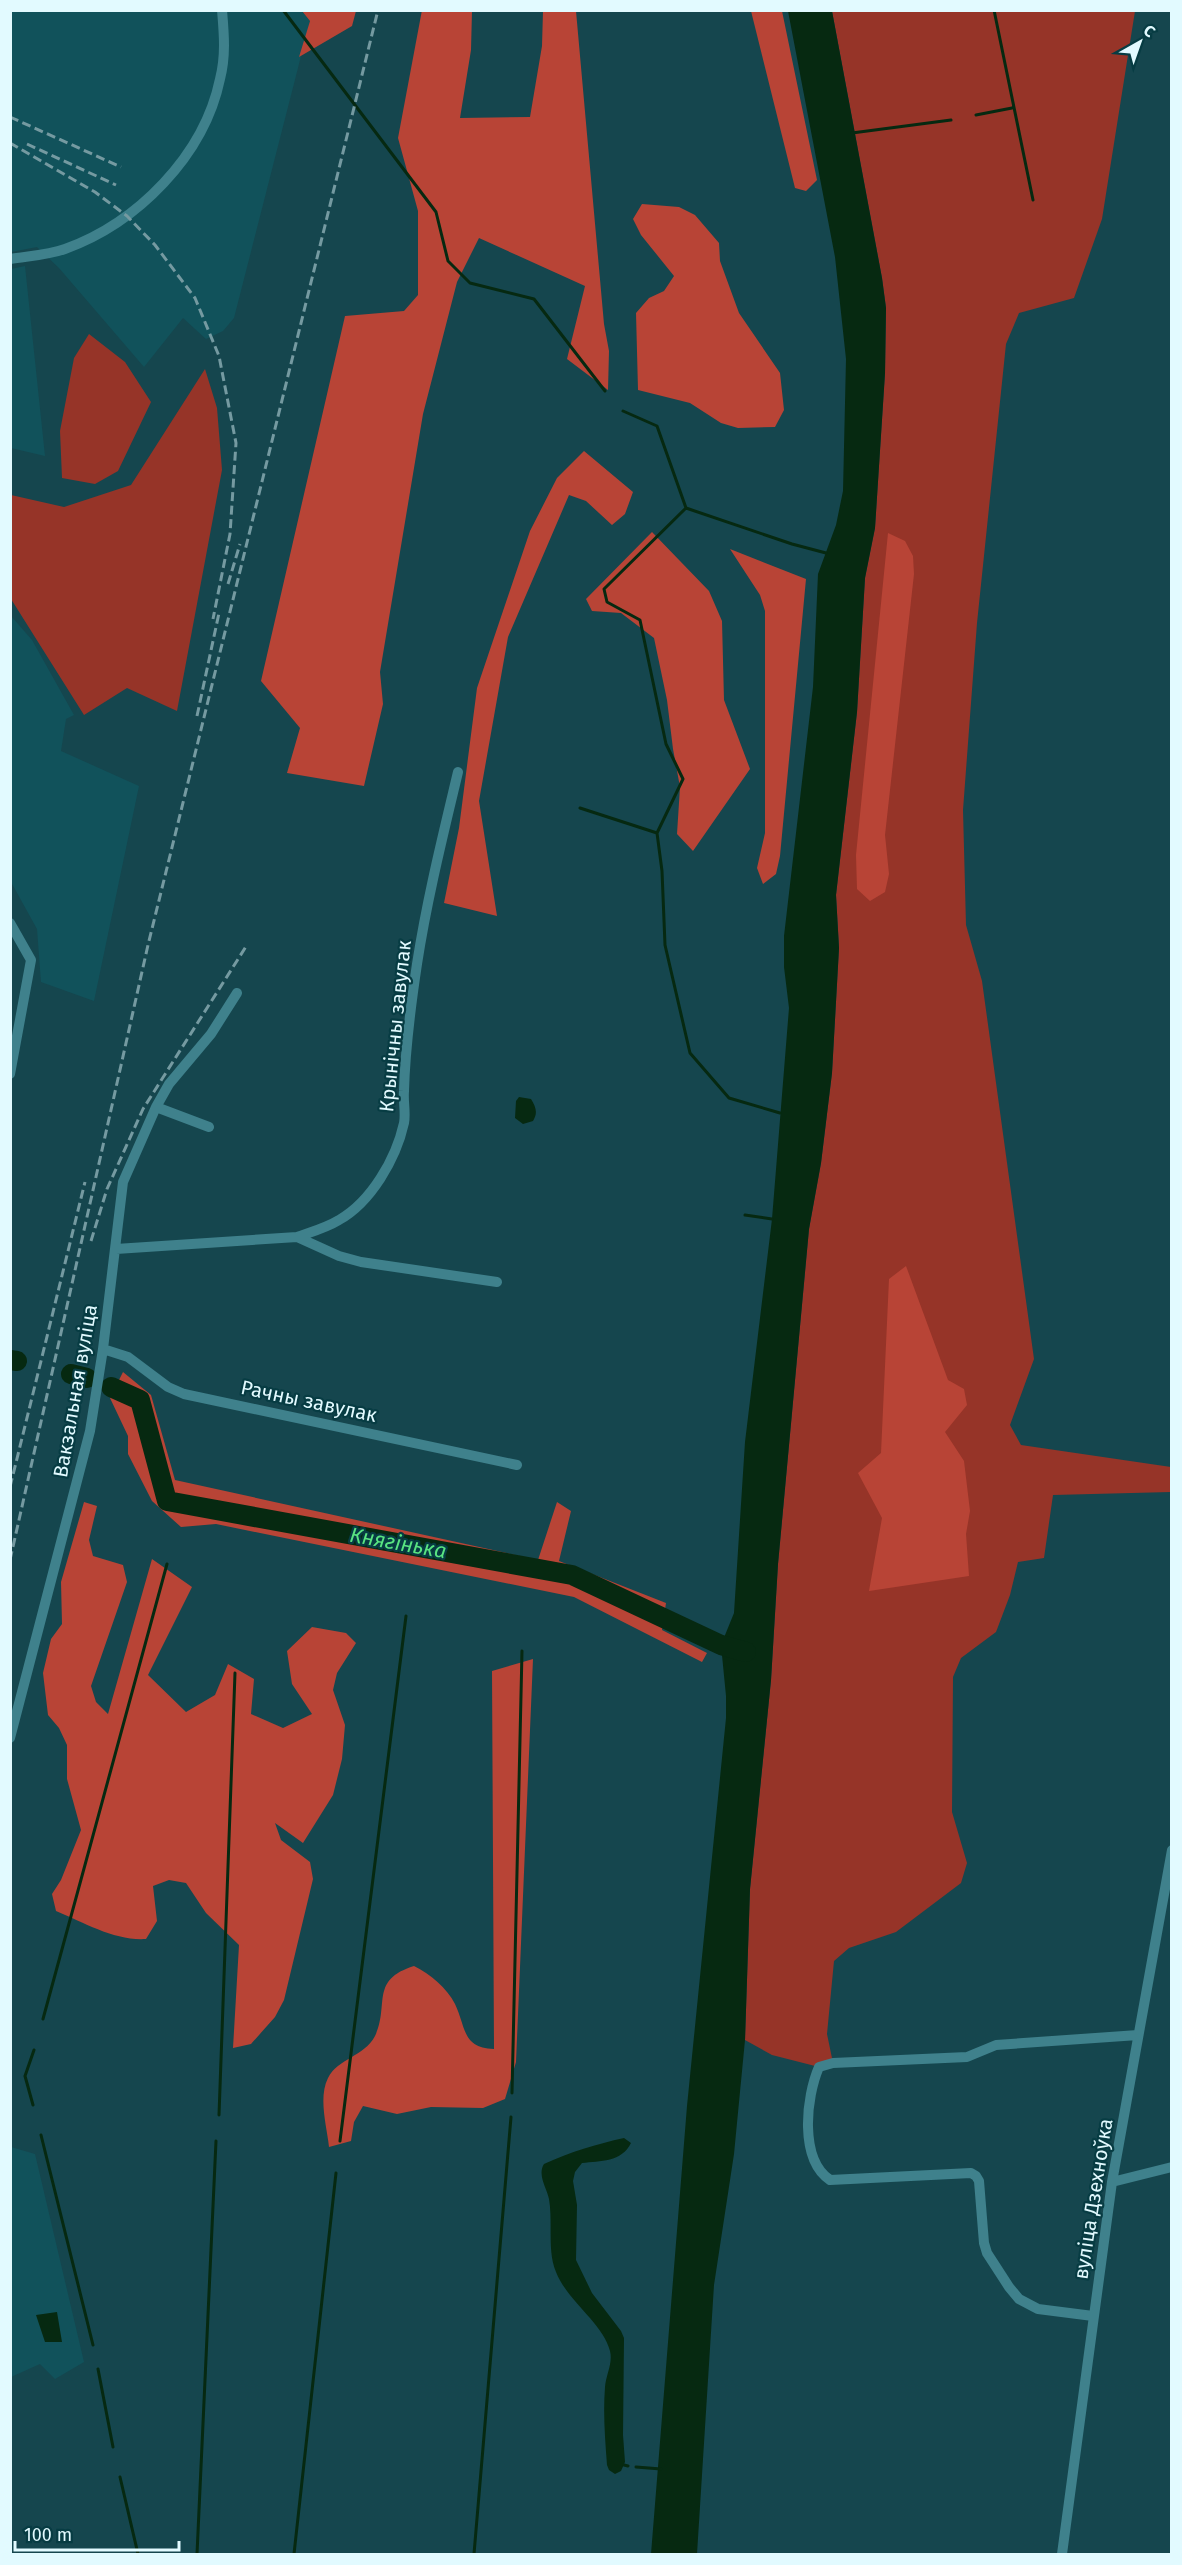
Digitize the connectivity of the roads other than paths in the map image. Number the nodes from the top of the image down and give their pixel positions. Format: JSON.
{"nodes":[{"id":1,"x":222,"y":10,"type":"edge"},
{"id":2,"x":10,"y":259,"type":"edge"},
{"id":3,"x":458,"y":772,"type":"dead end"},
{"id":4,"x":10,"y":923,"type":"edge"},
{"id":5,"x":237,"y":993,"type":"dead end"},
{"id":6,"x":10,"y":1074,"type":"edge"},
{"id":7,"x":156,"y":1107,"type":"junction"},
{"id":8,"x":209,"y":1127,"type":"dead end"},
{"id":9,"x":297,"y":1237,"type":"junction"},
{"id":10,"x":116,"y":1249,"type":"junction"},
{"id":11,"x":497,"y":1281,"type":"dead end"},
{"id":12,"x":103,"y":1349,"type":"junction"},
{"id":13,"x":517,"y":1465,"type":"dead end"},
{"id":14,"x":10,"y":1738,"type":"edge"},
{"id":15,"x":1172,"y":1850,"type":"edge"},
{"id":16,"x":1138,"y":2035,"type":"junction"},
{"id":17,"x":1172,"y":2167,"type":"edge"},
{"id":18,"x":1112,"y":2182,"type":"junction"},
{"id":19,"x":1093,"y":2316,"type":"junction"},
{"id":20,"x":1062,"y":2554,"type":"edge"}],
"edges":[{"from":1,"to":2,"type":"street"},
{"from":3,"to":9,"type":"street","name":"Крынічны завулак"},
{"from":4,"to":6,"type":"street"},
{"from":5,"to":7,"type":"street","name":"Вакзальная вуліца"},
{"from":7,"to":8,"type":"street"},
{"from":7,"to":10,"type":"street","name":"Вакзальная вуліца"},
{"from":9,"to":10,"type":"street"},
{"from":9,"to":11,"type":"street"},
{"from":10,"to":12,"type":"street","name":"Вакзальная вуліца"},
{"from":12,"to":13,"type":"street","name":"Рачны завулак"},
{"from":12,"to":14,"type":"street","name":"Вакзальная вуліца"},
{"from":15,"to":16,"type":"street","name":"вуліца Дзехноўка"},
{"from":16,"to":18,"type":"street","name":"вуліца Дзехноўка"},
{"from":16,"to":19,"type":"street"},
{"from":17,"to":18,"type":"street"},
{"from":18,"to":19,"type":"street","name":"вуліца Дзехноўка"},
{"from":19,"to":20,"type":"street","name":"вуліца Дзехноўка"}]}
